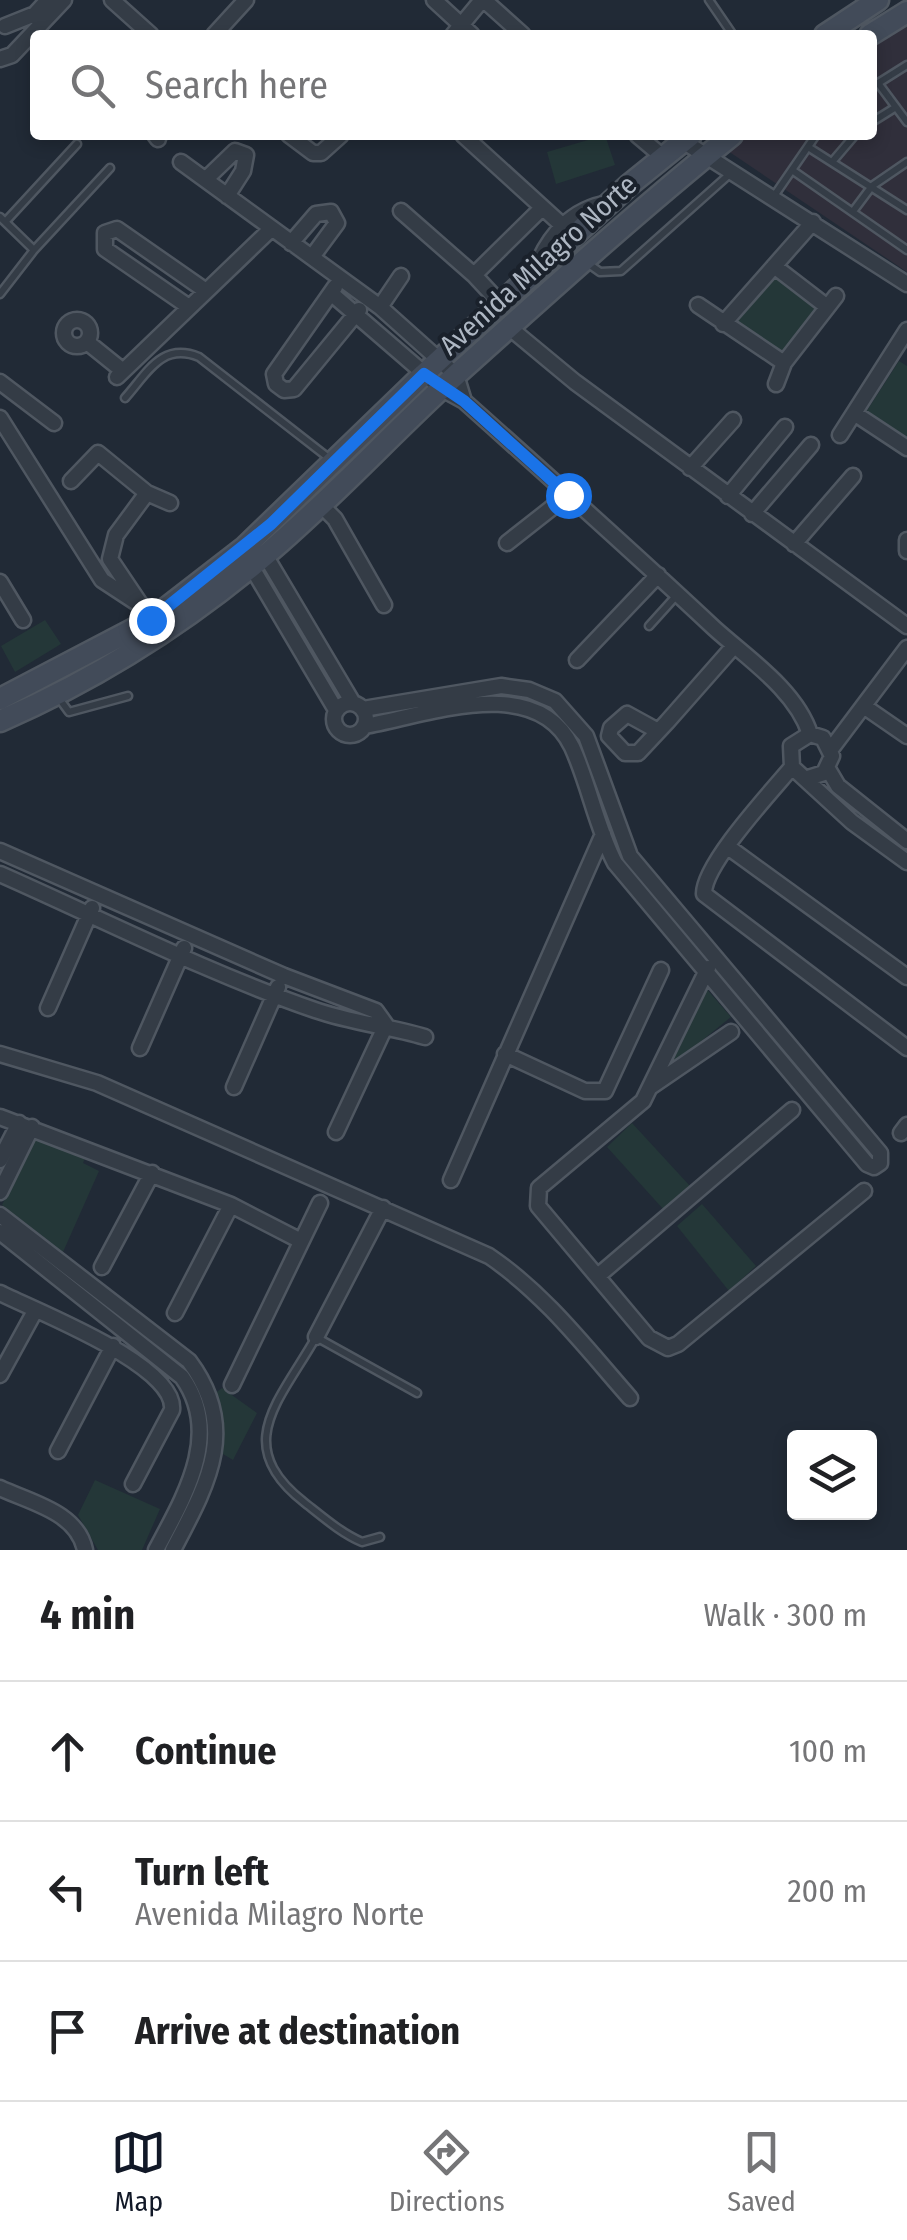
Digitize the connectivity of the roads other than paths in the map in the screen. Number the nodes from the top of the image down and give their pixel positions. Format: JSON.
{"nodes":[{"id":1,"x":48,"y":0,"type":"edge"},
{"id":2,"x":64,"y":0,"type":"edge"},
{"id":3,"x":112,"y":0,"type":"edge"},
{"id":4,"x":220,"y":0,"type":"edge"},
{"id":5,"x":246,"y":0,"type":"edge"},
{"id":6,"x":434,"y":0,"type":"edge"},
{"id":7,"x":483,"y":0,"type":"edge"},
{"id":8,"x":708,"y":0,"type":"edge"},
{"id":9,"x":878,"y":0,"type":"edge"},
{"id":10,"x":907,"y":12,"type":"edge"},
{"id":11,"x":234,"y":14,"type":"junction"},
{"id":12,"x":2,"y":26,"type":"edge"},
{"id":13,"x":34,"y":30,"type":"edge"},
{"id":14,"x":145,"y":30,"type":"edge"},
{"id":15,"x":219,"y":30,"type":"edge"},
{"id":16,"x":461,"y":30,"type":"edge"},
{"id":17,"x":464,"y":30,"type":"edge"},
{"id":18,"x":518,"y":30,"type":"edge"},
{"id":19,"x":729,"y":30,"type":"edge"},
{"id":20,"x":833,"y":30,"type":"edge"},
{"id":21,"x":877,"y":31,"type":"edge"},
{"id":22,"x":30,"y":34,"type":"edge"},
{"id":23,"x":6,"y":58,"type":"edge"},
{"id":24,"x":907,"y":66,"type":"edge"},
{"id":25,"x":877,"y":85,"type":"edge"},
{"id":26,"x":877,"y":88,"type":"edge"},
{"id":27,"x":896,"y":107,"type":"junction"},
{"id":28,"x":877,"y":119,"type":"edge"},
{"id":29,"x":907,"y":122,"type":"edge"},
{"id":30,"x":295,"y":140,"type":"edge"},
{"id":31,"x":335,"y":140,"type":"edge"},
{"id":32,"x":468,"y":140,"type":"edge"},
{"id":33,"x":643,"y":140,"type":"edge"},
{"id":34,"x":685,"y":140,"type":"edge"},
{"id":35,"x":690,"y":140,"type":"edge"},
{"id":36,"x":726,"y":140,"type":"edge"},
{"id":37,"x":813,"y":140,"type":"edge"},
{"id":38,"x":850,"y":140,"type":"edge"},
{"id":39,"x":77,"y":144,"type":"dead end"},
{"id":40,"x":808,"y":147,"type":"junction"},
{"id":41,"x":710,"y":154,"type":"junction"},
{"id":42,"x":663,"y":158,"type":"junction"},
{"id":43,"x":181,"y":162,"type":"dead end"},
{"id":44,"x":832,"y":162,"type":"junction"},
{"id":45,"x":907,"y":162,"type":"edge"},
{"id":46,"x":110,"y":168,"type":"dead end"},
{"id":47,"x":734,"y":170,"type":"junction"},
{"id":48,"x":792,"y":170,"type":"junction"},
{"id":49,"x":206,"y":179,"type":"junction"},
{"id":50,"x":872,"y":186,"type":"junction"},
{"id":51,"x":226,"y":196,"type":"junction"},
{"id":52,"x":774,"y":196,"type":"junction"},
{"id":53,"x":609,"y":203,"type":"junction"},
{"id":54,"x":542,"y":208,"type":"junction"},
{"id":55,"x":854,"y":210,"type":"junction"},
{"id":56,"x":907,"y":210,"type":"edge"},
{"id":57,"x":401,"y":211,"type":"dead end"},
{"id":58,"x":3,"y":219,"type":"edge"},
{"id":59,"x":813,"y":222,"type":"junction"},
{"id":60,"x":564,"y":226,"type":"junction"},
{"id":61,"x":270,"y":230,"type":"junction"},
{"id":62,"x":291,"y":242,"type":"junction"},
{"id":63,"x":34,"y":250,"type":"junction"},
{"id":64,"x":907,"y":250,"type":"edge"},
{"id":65,"x":312,"y":257,"type":"junction"},
{"id":66,"x":585,"y":261,"type":"junction"},
{"id":67,"x":774,"y":266,"type":"junction"},
{"id":68,"x":534,"y":274,"type":"junction"},
{"id":69,"x":474,"y":275,"type":"junction"},
{"id":70,"x":400,"y":276,"type":"dead end"},
{"id":71,"x":340,"y":278,"type":"junction"},
{"id":72,"x":907,"y":284,"type":"edge"},
{"id":73,"x":206,"y":290,"type":"junction"},
{"id":74,"x":0,"y":294,"type":"edge"},
{"id":75,"x":332,"y":294,"type":"junction"},
{"id":76,"x":374,"y":302,"type":"junction"},
{"id":77,"x":501,"y":304,"type":"junction"},
{"id":78,"x":698,"y":305,"type":"dead end"},
{"id":79,"x":189,"y":308,"type":"junction"},
{"id":80,"x":355,"y":317,"type":"junction"},
{"id":81,"x":724,"y":324,"type":"junction"},
{"id":82,"x":511,"y":329,"type":"junction"},
{"id":83,"x":907,"y":330,"type":"edge"},
{"id":84,"x":87,"y":342,"type":"dead end"},
{"id":85,"x":901,"y":351,"type":"edge"},
{"id":86,"x":441,"y":359,"type":"junction"},
{"id":87,"x":784,"y":363,"type":"junction"},
{"id":88,"x":424,"y":374,"type":"junction"},
{"id":89,"x":0,"y":382,"type":"edge"},
{"id":90,"x":449,"y":382,"type":"junction"},
{"id":91,"x":776,"y":384,"type":"dead end"},
{"id":92,"x":18,"y":396,"type":"junction"},
{"id":93,"x":125,"y":398,"type":"dead end"},
{"id":94,"x":854,"y":413,"type":"junction"},
{"id":95,"x":0,"y":416,"type":"edge"},
{"id":96,"x":733,"y":420,"type":"dead end"},
{"id":97,"x":54,"y":423,"type":"dead end"},
{"id":98,"x":786,"y":427,"type":"dead end"},
{"id":99,"x":840,"y":435,"type":"dead end"},
{"id":100,"x":812,"y":445,"type":"dead end"},
{"id":101,"x":907,"y":448,"type":"edge"},
{"id":102,"x":334,"y":464,"type":"junction"},
{"id":103,"x":690,"y":468,"type":"junction"},
{"id":104,"x":853,"y":476,"type":"dead end"},
{"id":105,"x":71,"y":480,"type":"dead end"},
{"id":106,"x":147,"y":493,"type":"junction"},
{"id":107,"x":568,"y":495,"type":"junction"},
{"id":108,"x":728,"y":496,"type":"junction"},
{"id":109,"x":170,"y":503,"type":"dead end"},
{"id":110,"x":320,"y":504,"type":"junction"},
{"id":111,"x":752,"y":514,"type":"junction"},
{"id":112,"x":907,"y":540,"type":"edge"},
{"id":113,"x":507,"y":543,"type":"dead end"},
{"id":114,"x":794,"y":544,"type":"junction"},
{"id":115,"x":907,"y":551,"type":"edge"},
{"id":116,"x":258,"y":561,"type":"junction"},
{"id":117,"x":658,"y":575,"type":"junction"},
{"id":118,"x":0,"y":582,"type":"edge"},
{"id":119,"x":678,"y":594,"type":"junction"},
{"id":120,"x":384,"y":605,"type":"dead end"},
{"id":121,"x":144,"y":612,"type":"junction"},
{"id":122,"x":23,"y":620,"type":"dead end"},
{"id":123,"x":649,"y":626,"type":"dead end"},
{"id":124,"x":907,"y":626,"type":"edge"},
{"id":125,"x":734,"y":646,"type":"junction"},
{"id":126,"x":907,"y":648,"type":"edge"},
{"id":127,"x":577,"y":660,"type":"dead end"},
{"id":128,"x":57,"y":696,"type":"junction"},
{"id":129,"x":128,"y":696,"type":"dead end"},
{"id":130,"x":0,"y":699,"type":"edge"},
{"id":131,"x":358,"y":706,"type":"junction"},
{"id":132,"x":865,"y":707,"type":"junction"},
{"id":133,"x":336,"y":710,"type":"junction"},
{"id":134,"x":0,"y":721,"type":"edge"},
{"id":135,"x":365,"y":726,"type":"junction"},
{"id":136,"x":658,"y":732,"type":"dead end"},
{"id":137,"x":810,"y":734,"type":"junction"},
{"id":138,"x":907,"y":736,"type":"edge"},
{"id":139,"x":831,"y":749,"type":"junction"},
{"id":140,"x":792,"y":768,"type":"junction"},
{"id":141,"x":828,"y":769,"type":"junction"},
{"id":142,"x":808,"y":778,"type":"junction"},
{"id":143,"x":617,"y":827,"type":"junction"},
{"id":144,"x":601,"y":835,"type":"junction"},
{"id":145,"x":907,"y":841,"type":"edge"},
{"id":146,"x":728,"y":847,"type":"junction"},
{"id":147,"x":0,"y":852,"type":"edge"},
{"id":148,"x":907,"y":862,"type":"edge"},
{"id":149,"x":0,"y":874,"type":"edge"},
{"id":150,"x":99,"y":895,"type":"junction"},
{"id":151,"x":89,"y":914,"type":"junction"},
{"id":152,"x":190,"y":934,"type":"junction"},
{"id":153,"x":181,"y":954,"type":"junction"},
{"id":154,"x":714,"y":960,"type":"junction"},
{"id":155,"x":661,"y":970,"type":"dead end"},
{"id":156,"x":705,"y":973,"type":"junction"},
{"id":157,"x":284,"y":976,"type":"junction"},
{"id":158,"x":907,"y":977,"type":"edge"},
{"id":159,"x":274,"y":995,"type":"junction"},
{"id":160,"x":48,"y":1008,"type":"dead end"},
{"id":161,"x":386,"y":1025,"type":"junction"},
{"id":162,"x":730,"y":1032,"type":"dead end"},
{"id":163,"x":425,"y":1037,"type":"dead end"},
{"id":164,"x":140,"y":1048,"type":"dead end"},
{"id":165,"x":907,"y":1048,"type":"edge"},
{"id":166,"x":0,"y":1054,"type":"edge"},
{"id":167,"x":505,"y":1054,"type":"junction"},
{"id":168,"x":652,"y":1086,"type":"junction"},
{"id":169,"x":234,"y":1088,"type":"dead end"},
{"id":170,"x":792,"y":1110,"type":"dead end"},
{"id":171,"x":0,"y":1117,"type":"edge"},
{"id":172,"x":25,"y":1125,"type":"junction"},
{"id":173,"x":336,"y":1132,"type":"dead end"},
{"id":174,"x":0,"y":1160,"type":"edge"},
{"id":175,"x":152,"y":1172,"type":"junction"},
{"id":176,"x":451,"y":1180,"type":"dead end"},
{"id":177,"x":0,"y":1192,"type":"edge"},
{"id":178,"x":864,"y":1192,"type":"dead end"},
{"id":179,"x":320,"y":1203,"type":"dead end"},
{"id":180,"x":231,"y":1205,"type":"junction"},
{"id":181,"x":382,"y":1208,"type":"junction"},
{"id":182,"x":0,"y":1215,"type":"edge"},
{"id":183,"x":0,"y":1232,"type":"edge"},
{"id":184,"x":301,"y":1241,"type":"junction"},
{"id":185,"x":102,"y":1267,"type":"dead end"},
{"id":186,"x":600,"y":1275,"type":"junction"},
{"id":187,"x":0,"y":1293,"type":"edge"},
{"id":188,"x":35,"y":1311,"type":"junction"},
{"id":189,"x":175,"y":1313,"type":"dead end"},
{"id":190,"x":316,"y":1337,"type":"junction"},
{"id":191,"x":114,"y":1346,"type":"junction"},
{"id":192,"x":0,"y":1376,"type":"edge"},
{"id":193,"x":232,"y":1384,"type":"dead end"},
{"id":194,"x":417,"y":1394,"type":"dead end"},
{"id":195,"x":630,"y":1398,"type":"dead end"},
{"id":196,"x":58,"y":1452,"type":"dead end"},
{"id":197,"x":191,"y":1483,"type":"junction"},
{"id":198,"x":133,"y":1484,"type":"dead end"},
{"id":199,"x":206,"y":1486,"type":"junction"},
{"id":200,"x":0,"y":1488,"type":"edge"},
{"id":201,"x":380,"y":1537,"type":"dead end"},
{"id":202,"x":85,"y":1550,"type":"edge"},
{"id":203,"x":156,"y":1550,"type":"edge"},
{"id":204,"x":174,"y":1550,"type":"edge"}],
"edges":[{"from":1,"to":12,"type":"street"},
{"from":2,"to":13,"type":"street"},
{"from":3,"to":14,"type":"street"},
{"from":4,"to":11,"type":"street"},
{"from":5,"to":11,"type":"street"},
{"from":6,"to":16,"type":"street"},
{"from":7,"to":17,"type":"street"},
{"from":7,"to":18,"type":"street"},
{"from":8,"to":19,"type":"lane"},
{"from":9,"to":20,"type":"main road"},
{"from":10,"to":21,"type":"main road"},
{"from":11,"to":15,"type":"street"},
{"from":12,"to":23,"type":"street"},
{"from":22,"to":23,"type":"street"},
{"from":24,"to":25,"type":"lane"},
{"from":26,"to":27,"type":"lane"},
{"from":27,"to":28,"type":"lane"},
{"from":27,"to":29,"type":"lane"},
{"from":30,"to":31,"type":"street"},
{"from":32,"to":54,"type":"street"},
{"from":33,"to":42,"type":"street"},
{"from":34,"to":42,"type":"main road","name":"Avenida Milagro Norte"},
{"from":35,"to":41,"type":"street"},
{"from":36,"to":41,"type":"main road","name":"Avenida Milagro Norte"},
{"from":37,"to":40,"type":"lane"},
{"from":38,"to":44,"type":"lane"},
{"from":39,"to":58,"type":"lane"},
{"from":40,"to":44,"type":"lane"},
{"from":40,"to":48,"type":"lane"},
{"from":41,"to":47,"type":"street"},
{"from":41,"to":66,"type":"main road","name":"Avenida Milagro Norte"},
{"from":42,"to":53,"type":"main road","name":"Avenida Milagro Norte"},
{"from":43,"to":49,"type":"street"},
{"from":44,"to":50,"type":"lane"},
{"from":45,"to":50,"type":"lane"},
{"from":46,"to":63,"type":"lane"},
{"from":47,"to":52,"type":"street"},
{"from":47,"to":66,"type":"lane"},
{"from":48,"to":52,"type":"lane"},
{"from":48,"to":55,"type":"lane"},
{"from":49,"to":51,"type":"street"},
{"from":49,"to":51,"type":"street"},
{"from":50,"to":55,"type":"lane"},
{"from":50,"to":56,"type":"lane"},
{"from":51,"to":61,"type":"street"},
{"from":52,"to":59,"type":"street"},
{"from":53,"to":60,"type":"street"},
{"from":53,"to":68,"type":"main road","name":"Avenida Milagro Norte"},
{"from":54,"to":60,"type":"street"},
{"from":54,"to":69,"type":"street"},
{"from":55,"to":64,"type":"lane"},
{"from":57,"to":69,"type":"street"},
{"from":58,"to":63,"type":"lane"},
{"from":59,"to":67,"type":"street"},
{"from":59,"to":72,"type":"street"},
{"from":60,"to":68,"type":"street"},
{"from":61,"to":62,"type":"street"},
{"from":61,"to":73,"type":"street"},
{"from":62,"to":65,"type":"street"},
{"from":62,"to":65,"type":"street"},
{"from":63,"to":74,"type":"lane"},
{"from":65,"to":71,"type":"street"},
{"from":66,"to":82,"type":"main road","name":"Avenida Milagro Norte"},
{"from":67,"to":81,"type":"street"},
{"from":67,"to":87,"type":"street"},
{"from":68,"to":77,"type":"main road","name":"Avenida Milagro Norte"},
{"from":69,"to":77,"type":"street"},
{"from":70,"to":76,"type":"street"},
{"from":71,"to":75,"type":"street"},
{"from":71,"to":76,"type":"street"},
{"from":73,"to":79,"type":"street"},
{"from":73,"to":79,"type":"street"},
{"from":75,"to":80,"type":"street"},
{"from":75,"to":80,"type":"street"},
{"from":76,"to":80,"type":"street"},
{"from":76,"to":86,"type":"street"},
{"from":77,"to":86,"type":"main road","name":"Avenida Milagro Norte"},
{"from":78,"to":81,"type":"street"},
{"from":79,"to":84,"type":"street"},
{"from":80,"to":88,"type":"street"},
{"from":81,"to":87,"type":"street"},
{"from":82,"to":90,"type":"main road","name":"Avenida Milagro Norte"},
{"from":82,"to":103,"type":"street"},
{"from":83,"to":85,"type":"street"},
{"from":85,"to":94,"type":"street"},
{"from":86,"to":88,"type":"main road","name":"Avenida Milagro Norte"},
{"from":86,"to":90,"type":"street"},
{"from":87,"to":91,"type":"street"},
{"from":88,"to":90,"type":"street"},
{"from":88,"to":102,"type":"main road","name":"Avenida Milagro Norte"},
{"from":89,"to":92,"type":"street"},
{"from":90,"to":107,"type":"street"},
{"from":90,"to":110,"type":"main road","name":"Avenida Milagro Norte"},
{"from":92,"to":95,"type":"street"},
{"from":92,"to":97,"type":"street"},
{"from":93,"to":102,"type":"lane"},
{"from":94,"to":99,"type":"street"},
{"from":94,"to":101,"type":"street"},
{"from":95,"to":121,"type":"street"},
{"from":96,"to":103,"type":"street"},
{"from":98,"to":108,"type":"street"},
{"from":100,"to":111,"type":"street"},
{"from":102,"to":121,"type":"main road","name":"Avenida Milagro Norte"},
{"from":103,"to":108,"type":"street"},
{"from":104,"to":114,"type":"street"},
{"from":105,"to":106,"type":"street"},
{"from":106,"to":109,"type":"street"},
{"from":106,"to":121,"type":"street"},
{"from":107,"to":113,"type":"street"},
{"from":107,"to":117,"type":"street"},
{"from":108,"to":111,"type":"street"},
{"from":110,"to":116,"type":"main road","name":"Avenida Milagro Norte"},
{"from":110,"to":120,"type":"street"},
{"from":111,"to":114,"type":"street"},
{"from":112,"to":115,"type":"street"},
{"from":114,"to":124,"type":"street"},
{"from":116,"to":128,"type":"main road","name":"Avenida Milagro Norte"},
{"from":116,"to":131,"type":"street"},
{"from":116,"to":133,"type":"street"},
{"from":117,"to":119,"type":"street"},
{"from":117,"to":127,"type":"street"},
{"from":118,"to":122,"type":"street"},
{"from":119,"to":123,"type":"lane"},
{"from":119,"to":125,"type":"street"},
{"from":121,"to":130,"type":"main road","name":"Avenida Milagro Norte"},
{"from":125,"to":136,"type":"street"},
{"from":125,"to":137,"type":"street"},
{"from":126,"to":132,"type":"street"},
{"from":128,"to":129,"type":"lane"},
{"from":128,"to":134,"type":"main road","name":"Avenida Milagro Norte"},
{"from":131,"to":133,"type":"street"},
{"from":131,"to":135,"type":"street"},
{"from":131,"to":143,"type":"street"},
{"from":132,"to":138,"type":"street"},
{"from":132,"to":139,"type":"street"},
{"from":133,"to":135,"type":"street"},
{"from":135,"to":144,"type":"street"},
{"from":137,"to":139,"type":"street"},
{"from":137,"to":140,"type":"street"},
{"from":139,"to":141,"type":"street"},
{"from":140,"to":142,"type":"street"},
{"from":140,"to":146,"type":"street"},
{"from":141,"to":142,"type":"street"},
{"from":141,"to":145,"type":"street"},
{"from":142,"to":148,"type":"street"},
{"from":143,"to":144,"type":"street"},
{"from":143,"to":154,"type":"street"},
{"from":144,"to":156,"type":"street"},
{"from":144,"to":167,"type":"street"},
{"from":146,"to":158,"type":"street"},
{"from":146,"to":165,"type":"street"},
{"from":147,"to":150,"type":"street"},
{"from":149,"to":151,"type":"street"},
{"from":150,"to":151,"type":"street"},
{"from":150,"to":152,"type":"street"},
{"from":151,"to":153,"type":"street"},
{"from":151,"to":160,"type":"street"},
{"from":152,"to":153,"type":"street"},
{"from":152,"to":157,"type":"street"},
{"from":153,"to":159,"type":"street"},
{"from":153,"to":164,"type":"street"},
{"from":154,"to":156,"type":"street"},
{"from":154,"to":156,"type":"street"},
{"from":155,"to":167,"type":"street"},
{"from":156,"to":168,"type":"street"},
{"from":157,"to":159,"type":"street"},
{"from":157,"to":161,"type":"street"},
{"from":159,"to":161,"type":"street"},
{"from":159,"to":169,"type":"street"},
{"from":161,"to":163,"type":"street"},
{"from":161,"to":173,"type":"street"},
{"from":162,"to":168,"type":"street"},
{"from":166,"to":181,"type":"street"},
{"from":167,"to":176,"type":"street"},
{"from":168,"to":186,"type":"street"},
{"from":170,"to":186,"type":"street"},
{"from":171,"to":172,"type":"street"},
{"from":172,"to":174,"type":"street"},
{"from":172,"to":175,"type":"street"},
{"from":172,"to":177,"type":"street"},
{"from":175,"to":180,"type":"street"},
{"from":175,"to":185,"type":"street"},
{"from":178,"to":186,"type":"street"},
{"from":179,"to":184,"type":"street"},
{"from":180,"to":184,"type":"street"},
{"from":180,"to":189,"type":"street"},
{"from":181,"to":190,"type":"street"},
{"from":181,"to":195,"type":"street"},
{"from":182,"to":199,"type":"street"},
{"from":183,"to":197,"type":"street"},
{"from":184,"to":193,"type":"street"},
{"from":187,"to":188,"type":"street"},
{"from":188,"to":191,"type":"street"},
{"from":188,"to":192,"type":"street"},
{"from":190,"to":194,"type":"lane"},
{"from":190,"to":201,"type":"lane"},
{"from":191,"to":196,"type":"street"},
{"from":191,"to":198,"type":"street"},
{"from":197,"to":199,"type":"street"},
{"from":197,"to":203,"type":"street"},
{"from":199,"to":204,"type":"street"},
{"from":200,"to":202,"type":"street"}]}
